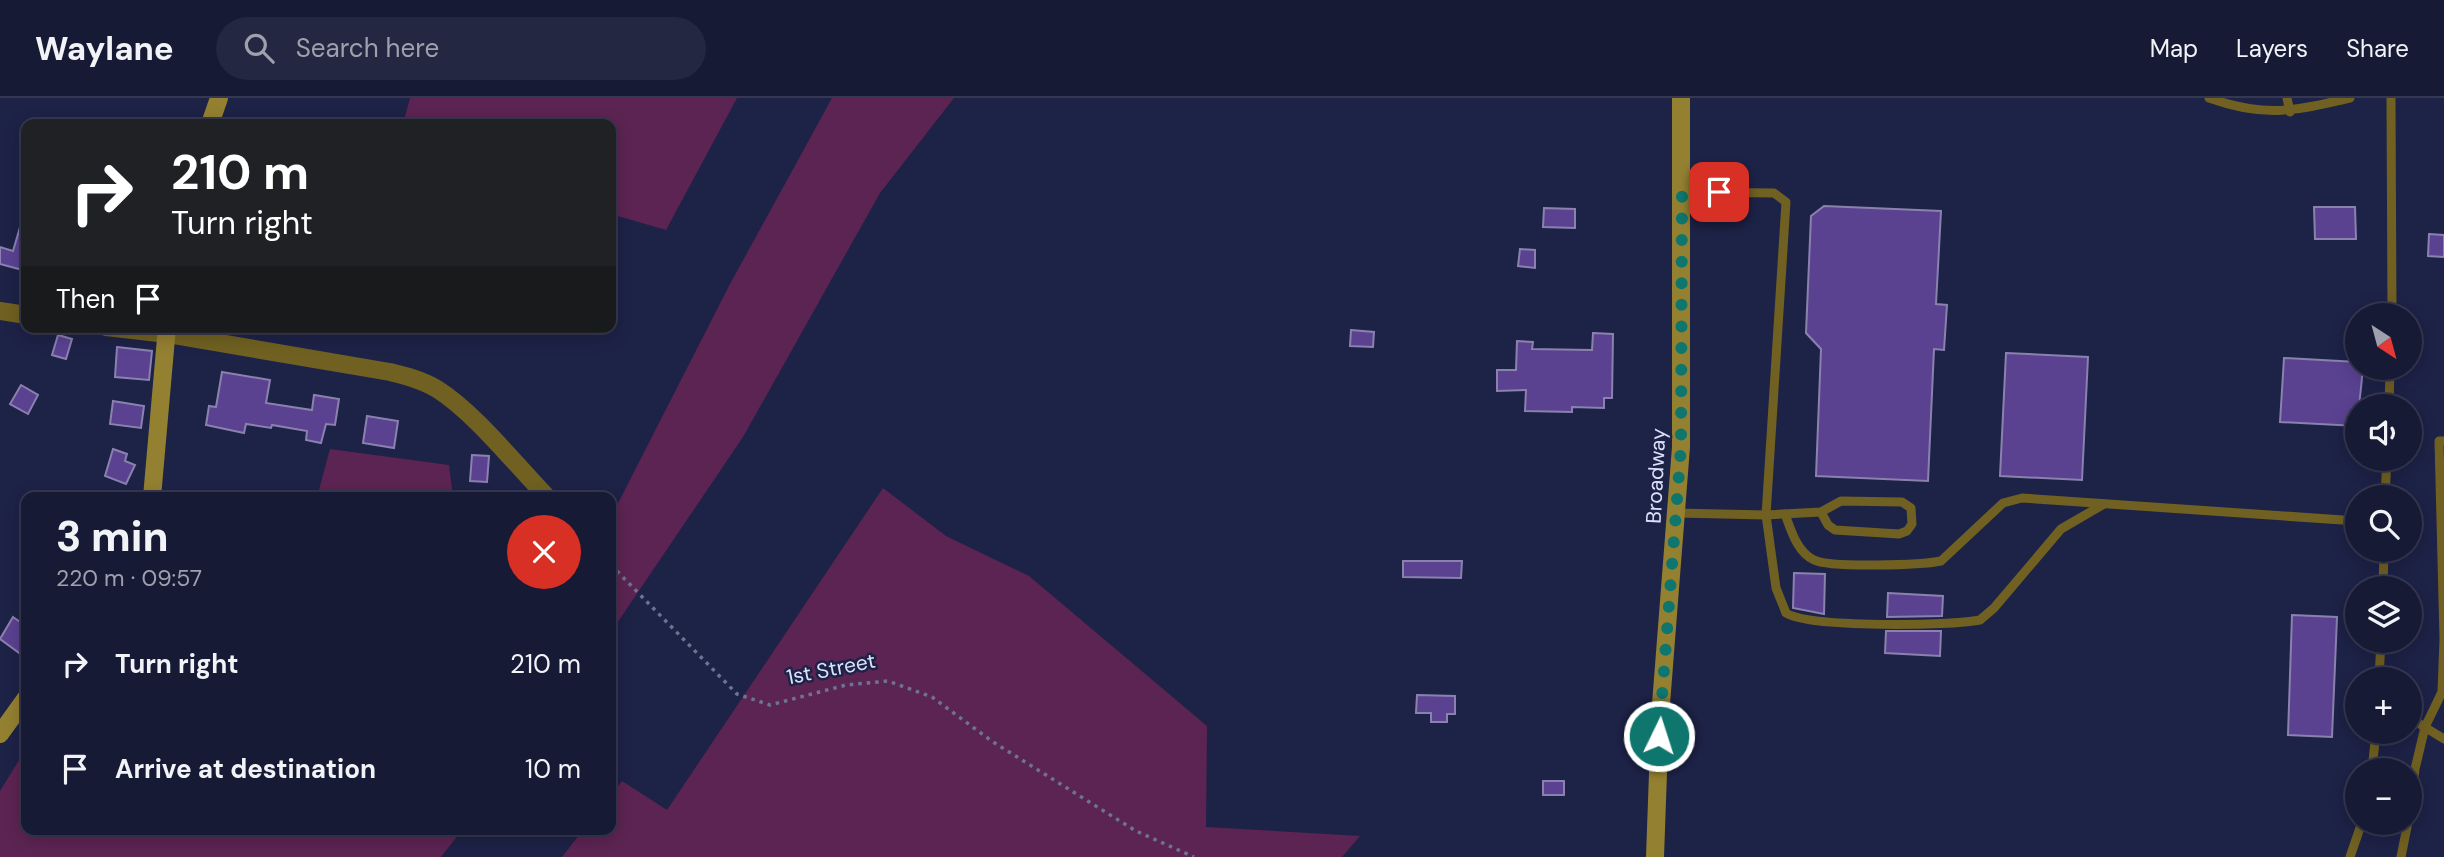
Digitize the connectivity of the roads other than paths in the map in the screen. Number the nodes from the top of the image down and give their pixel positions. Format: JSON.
{"nodes":[{"id":1,"x":219,"y":98,"type":"edge"},
{"id":2,"x":1681,"y":98,"type":"edge"},
{"id":3,"x":2209,"y":98,"type":"edge"},
{"id":4,"x":2287,"y":98,"type":"edge"},
{"id":5,"x":2350,"y":98,"type":"edge"},
{"id":6,"x":2391,"y":98,"type":"edge"},
{"id":7,"x":2290,"y":112,"type":"junction"},
{"id":8,"x":212,"y":119,"type":"edge"},
{"id":9,"x":1682,"y":192,"type":"junction"},
{"id":10,"x":2392,"y":303,"type":"edge"},
{"id":11,"x":0,"y":311,"type":"edge"},
{"id":12,"x":21,"y":314,"type":"edge"},
{"id":13,"x":167,"y":333,"type":"edge"},
{"id":14,"x":194,"y":333,"type":"edge"},
{"id":15,"x":220,"y":335,"type":"edge"},
{"id":16,"x":2444,"y":441,"type":"edge"},
{"id":17,"x":152,"y":492,"type":"edge"},
{"id":18,"x":542,"y":492,"type":"edge"},
{"id":19,"x":2104,"y":504,"type":"junction"},
{"id":20,"x":1821,"y":512,"type":"junction"},
{"id":21,"x":1677,"y":513,"type":"junction"},
{"id":22,"x":1785,"y":514,"type":"junction"},
{"id":23,"x":1766,"y":515,"type":"junction"},
{"id":24,"x":2345,"y":520,"type":"edge"},
{"id":25,"x":2444,"y":656,"type":"edge"},
{"id":26,"x":21,"y":705,"type":"edge"},
{"id":27,"x":2422,"y":725,"type":"edge"},
{"id":28,"x":2425,"y":727,"type":"junction"},
{"id":29,"x":0,"y":734,"type":"edge"},
{"id":30,"x":2444,"y":739,"type":"edge"},
{"id":31,"x":2417,"y":758,"type":"edge"},
{"id":32,"x":2358,"y":835,"type":"edge"},
{"id":33,"x":2405,"y":835,"type":"edge"},
{"id":34,"x":1655,"y":857,"type":"edge"},
{"id":35,"x":2350,"y":857,"type":"edge"},
{"id":36,"x":2400,"y":857,"type":"edge"}],
"edges":[{"from":1,"to":8,"type":"street"},
{"from":2,"to":9,"type":"street","name":"Broadway"},
{"from":3,"to":7,"type":"lane"},
{"from":4,"to":7,"type":"lane"},
{"from":5,"to":7,"type":"lane"},
{"from":6,"to":10,"type":"lane"},
{"from":9,"to":21,"type":"street","name":"Broadway"},
{"from":9,"to":23,"type":"lane"},
{"from":11,"to":12,"type":"street"},
{"from":13,"to":17,"type":"street"},
{"from":14,"to":15,"type":"street"},
{"from":15,"to":18,"type":"street"},
{"from":16,"to":25,"type":"lane"},
{"from":19,"to":22,"type":"lane"},
{"from":19,"to":23,"type":"lane"},
{"from":19,"to":24,"type":"lane"},
{"from":20,"to":20,"type":"lane"},
{"from":20,"to":22,"type":"lane"},
{"from":21,"to":23,"type":"lane"},
{"from":21,"to":34,"type":"street","name":"Broadway"},
{"from":22,"to":23,"type":"lane"},
{"from":25,"to":28,"type":"lane"},
{"from":26,"to":29,"type":"street"},
{"from":27,"to":28,"type":"lane"},
{"from":28,"to":30,"type":"lane"},
{"from":28,"to":31,"type":"lane"},
{"from":32,"to":35,"type":"lane"},
{"from":33,"to":36,"type":"lane"}]}
